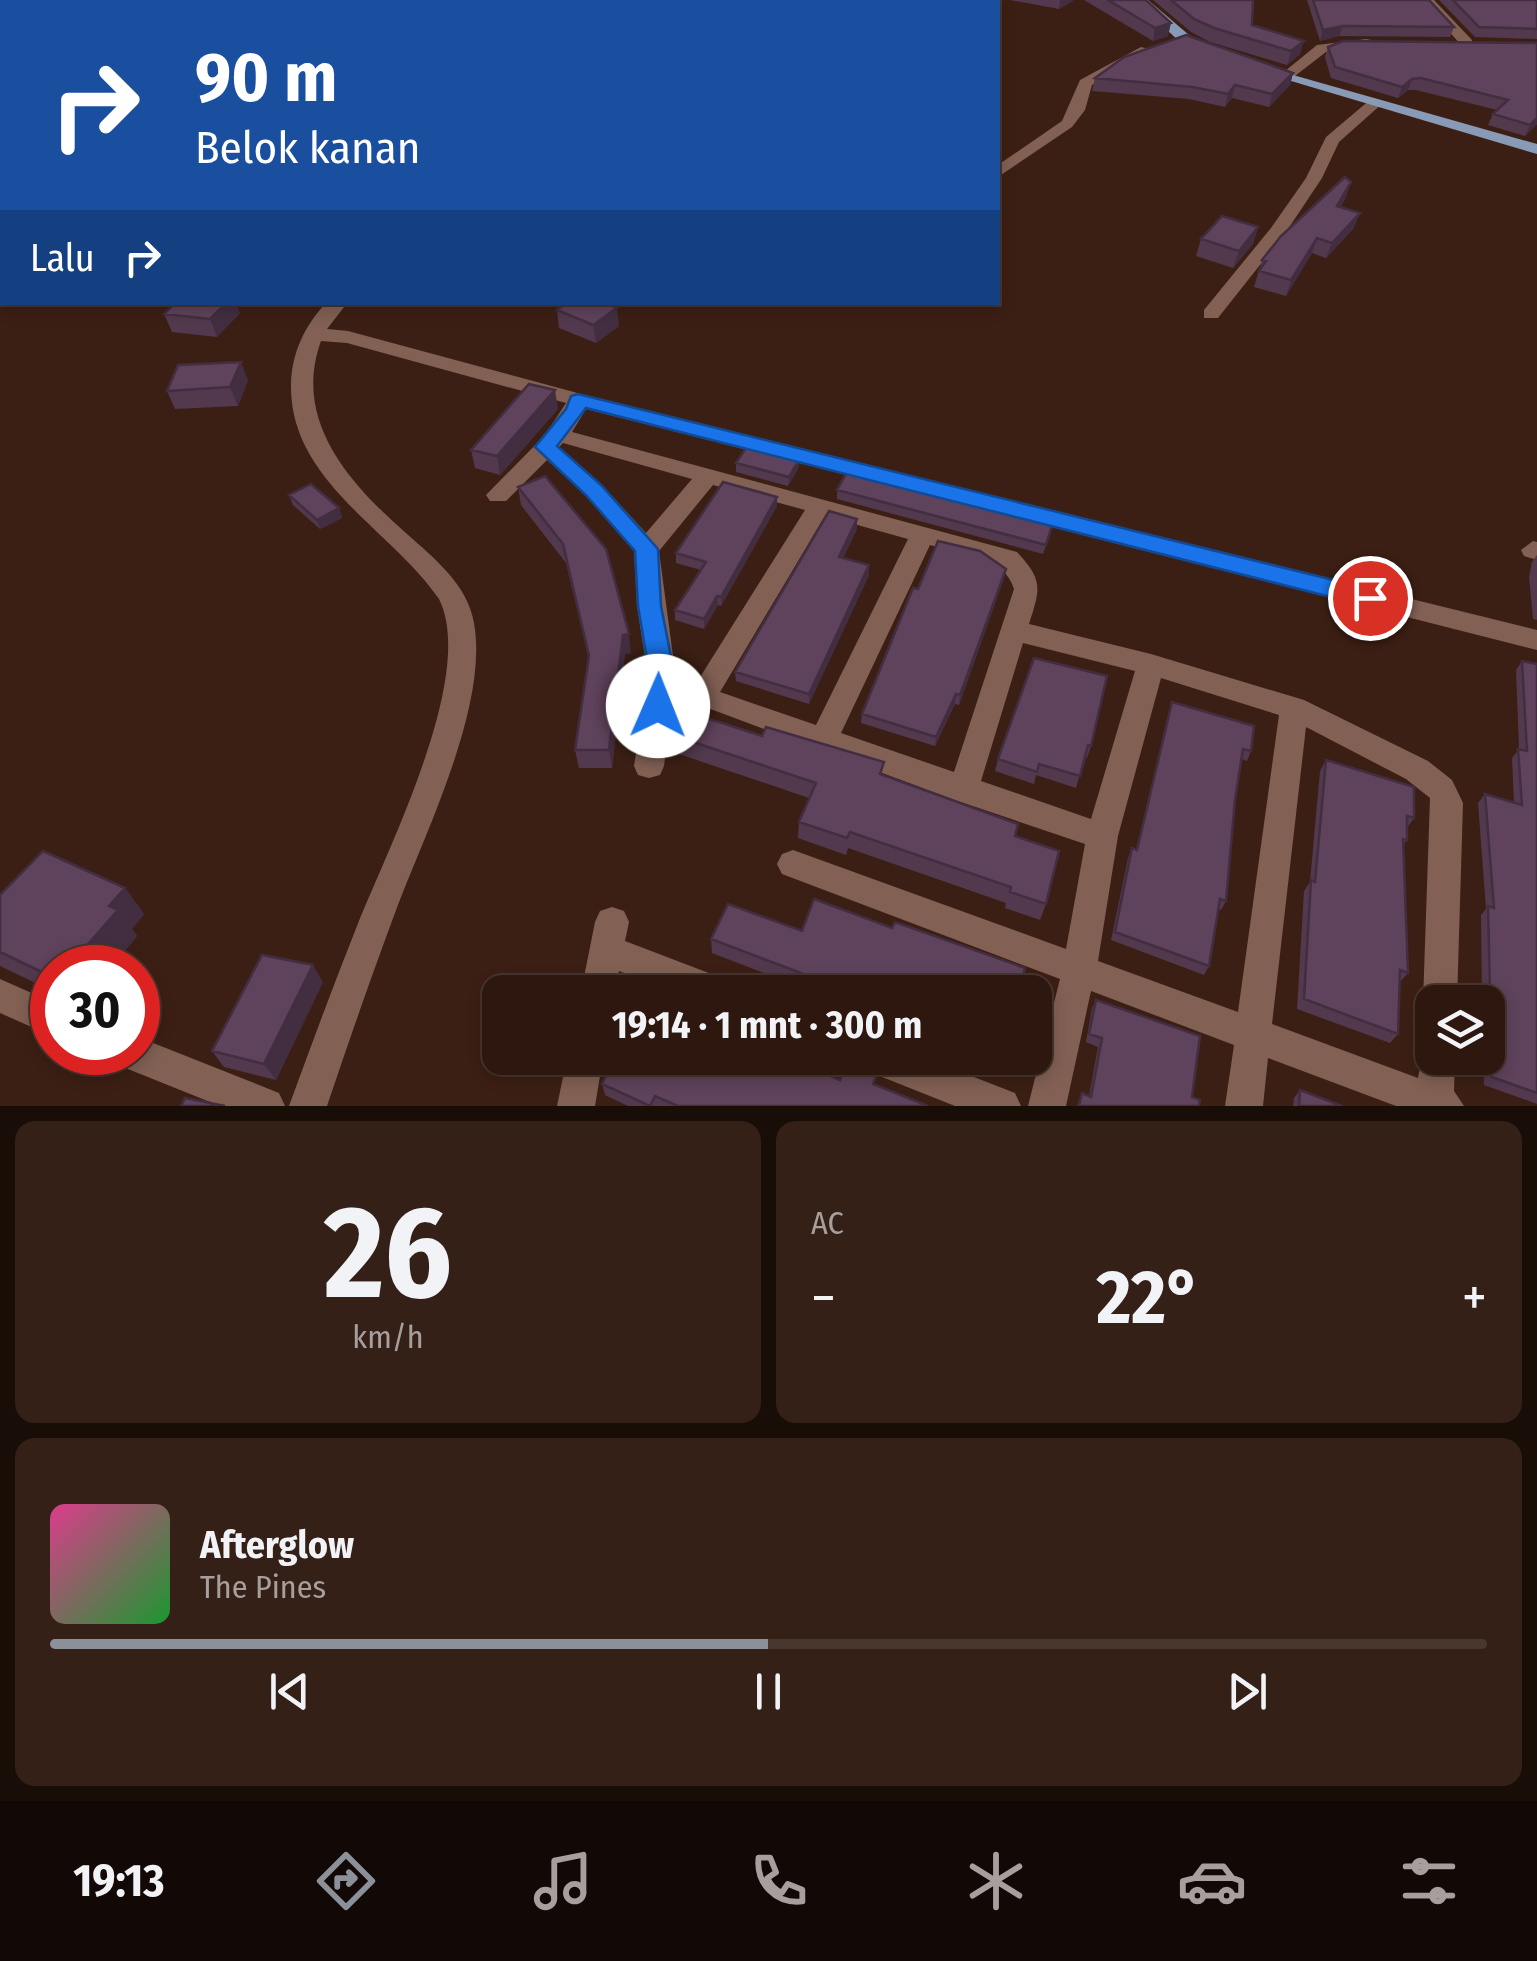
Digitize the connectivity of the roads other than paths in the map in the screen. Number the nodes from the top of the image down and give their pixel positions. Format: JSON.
{"nodes":[{"id":1,"x":1140,"y":0,"type":"edge"},
{"id":2,"x":1428,"y":0,"type":"edge"},
{"id":3,"x":1184,"y":38,"type":"junction"},
{"id":4,"x":1468,"y":42,"type":"junction"},
{"id":5,"x":1383,"y":43,"type":"edge"},
{"id":6,"x":1449,"y":43,"type":"edge"},
{"id":7,"x":1486,"y":44,"type":"edge"},
{"id":8,"x":1227,"y":56,"type":"edge"},
{"id":9,"x":1244,"y":62,"type":"edge"},
{"id":10,"x":1286,"y":76,"type":"junction"},
{"id":11,"x":1376,"y":102,"type":"junction"},
{"id":12,"x":1537,"y":149,"type":"edge"},
{"id":13,"x":1000,"y":171,"type":"edge"},
{"id":14,"x":338,"y":305,"type":"edge"},
{"id":15,"x":1211,"y":314,"type":"dead end"},
{"id":16,"x":314,"y":334,"type":"junction"},
{"id":17,"x":578,"y":400,"type":"junction"},
{"id":18,"x":550,"y":441,"type":"junction"},
{"id":19,"x":708,"y":476,"type":"junction"},
{"id":20,"x":498,"y":495,"type":"dead end"},
{"id":21,"x":819,"y":507,"type":"junction"},
{"id":22,"x":922,"y":535,"type":"junction"},
{"id":23,"x":646,"y":549,"type":"junction"},
{"id":24,"x":1015,"y":631,"type":"junction"},
{"id":25,"x":1537,"y":640,"type":"edge"},
{"id":26,"x":1151,"y":664,"type":"junction"},
{"id":27,"x":662,"y":677,"type":"junction"},
{"id":28,"x":702,"y":697,"type":"junction"},
{"id":29,"x":1294,"y":708,"type":"junction"},
{"id":30,"x":824,"y":739,"type":"junction"},
{"id":31,"x":648,"y":766,"type":"dead end"},
{"id":32,"x":964,"y":790,"type":"junction"},
{"id":33,"x":1102,"y":836,"type":"junction"},
{"id":34,"x":792,"y":864,"type":"dead end"},
{"id":35,"x":1079,"y":970,"type":"junction"},
{"id":36,"x":601,"y":975,"type":"edge"},
{"id":37,"x":683,"y":975,"type":"edge"},
{"id":38,"x":1441,"y":985,"type":"edge"},
{"id":39,"x":0,"y":996,"type":"edge"},
{"id":40,"x":30,"y":1009,"type":"edge"},
{"id":41,"x":1253,"y":1034,"type":"junction"},
{"id":42,"x":160,"y":1064,"type":"edge"},
{"id":43,"x":582,"y":1075,"type":"edge"},
{"id":44,"x":923,"y":1075,"type":"edge"},
{"id":45,"x":1438,"y":1075,"type":"edge"},
{"id":46,"x":1439,"y":1105,"type":"edge"},
{"id":47,"x":266,"y":1106,"type":"edge"},
{"id":48,"x":308,"y":1106,"type":"edge"},
{"id":49,"x":576,"y":1106,"type":"edge"},
{"id":50,"x":1002,"y":1106,"type":"edge"},
{"id":51,"x":1047,"y":1106,"type":"edge"},
{"id":52,"x":1244,"y":1106,"type":"edge"}],
"edges":[{"from":1,"to":3,"type":"main road"},
{"from":2,"to":4,"type":"street"},
{"from":3,"to":8,"type":"main road"},
{"from":3,"to":13,"type":"street"},
{"from":4,"to":6,"type":"street"},
{"from":4,"to":7,"type":"street"},
{"from":5,"to":10,"type":"street"},
{"from":9,"to":10,"type":"main road"},
{"from":10,"to":11,"type":"main road"},
{"from":11,"to":12,"type":"main road"},
{"from":11,"to":15,"type":"street"},
{"from":14,"to":16,"type":"street"},
{"from":16,"to":17,"type":"street"},
{"from":16,"to":48,"type":"street"},
{"from":17,"to":18,"type":"street"},
{"from":17,"to":25,"type":"street"},
{"from":18,"to":19,"type":"street"},
{"from":18,"to":20,"type":"street"},
{"from":18,"to":23,"type":"street"},
{"from":19,"to":21,"type":"street"},
{"from":19,"to":23,"type":"street"},
{"from":21,"to":22,"type":"street"},
{"from":21,"to":28,"type":"street"},
{"from":22,"to":24,"type":"street"},
{"from":22,"to":30,"type":"street"},
{"from":23,"to":27,"type":"street"},
{"from":24,"to":26,"type":"street"},
{"from":24,"to":32,"type":"street"},
{"from":26,"to":29,"type":"street"},
{"from":26,"to":33,"type":"street"},
{"from":27,"to":28,"type":"street"},
{"from":27,"to":31,"type":"street"},
{"from":28,"to":30,"type":"street"},
{"from":29,"to":38,"type":"street"},
{"from":29,"to":41,"type":"street"},
{"from":30,"to":32,"type":"street"},
{"from":32,"to":33,"type":"street"},
{"from":33,"to":35,"type":"street"},
{"from":34,"to":35,"type":"street"},
{"from":35,"to":41,"type":"street"},
{"from":35,"to":51,"type":"street"},
{"from":36,"to":37,"type":"street"},
{"from":39,"to":40,"type":"street"},
{"from":41,"to":46,"type":"street"},
{"from":41,"to":52,"type":"street"},
{"from":42,"to":47,"type":"street"},
{"from":43,"to":49,"type":"street"},
{"from":44,"to":50,"type":"street"},
{"from":45,"to":46,"type":"street"}]}
